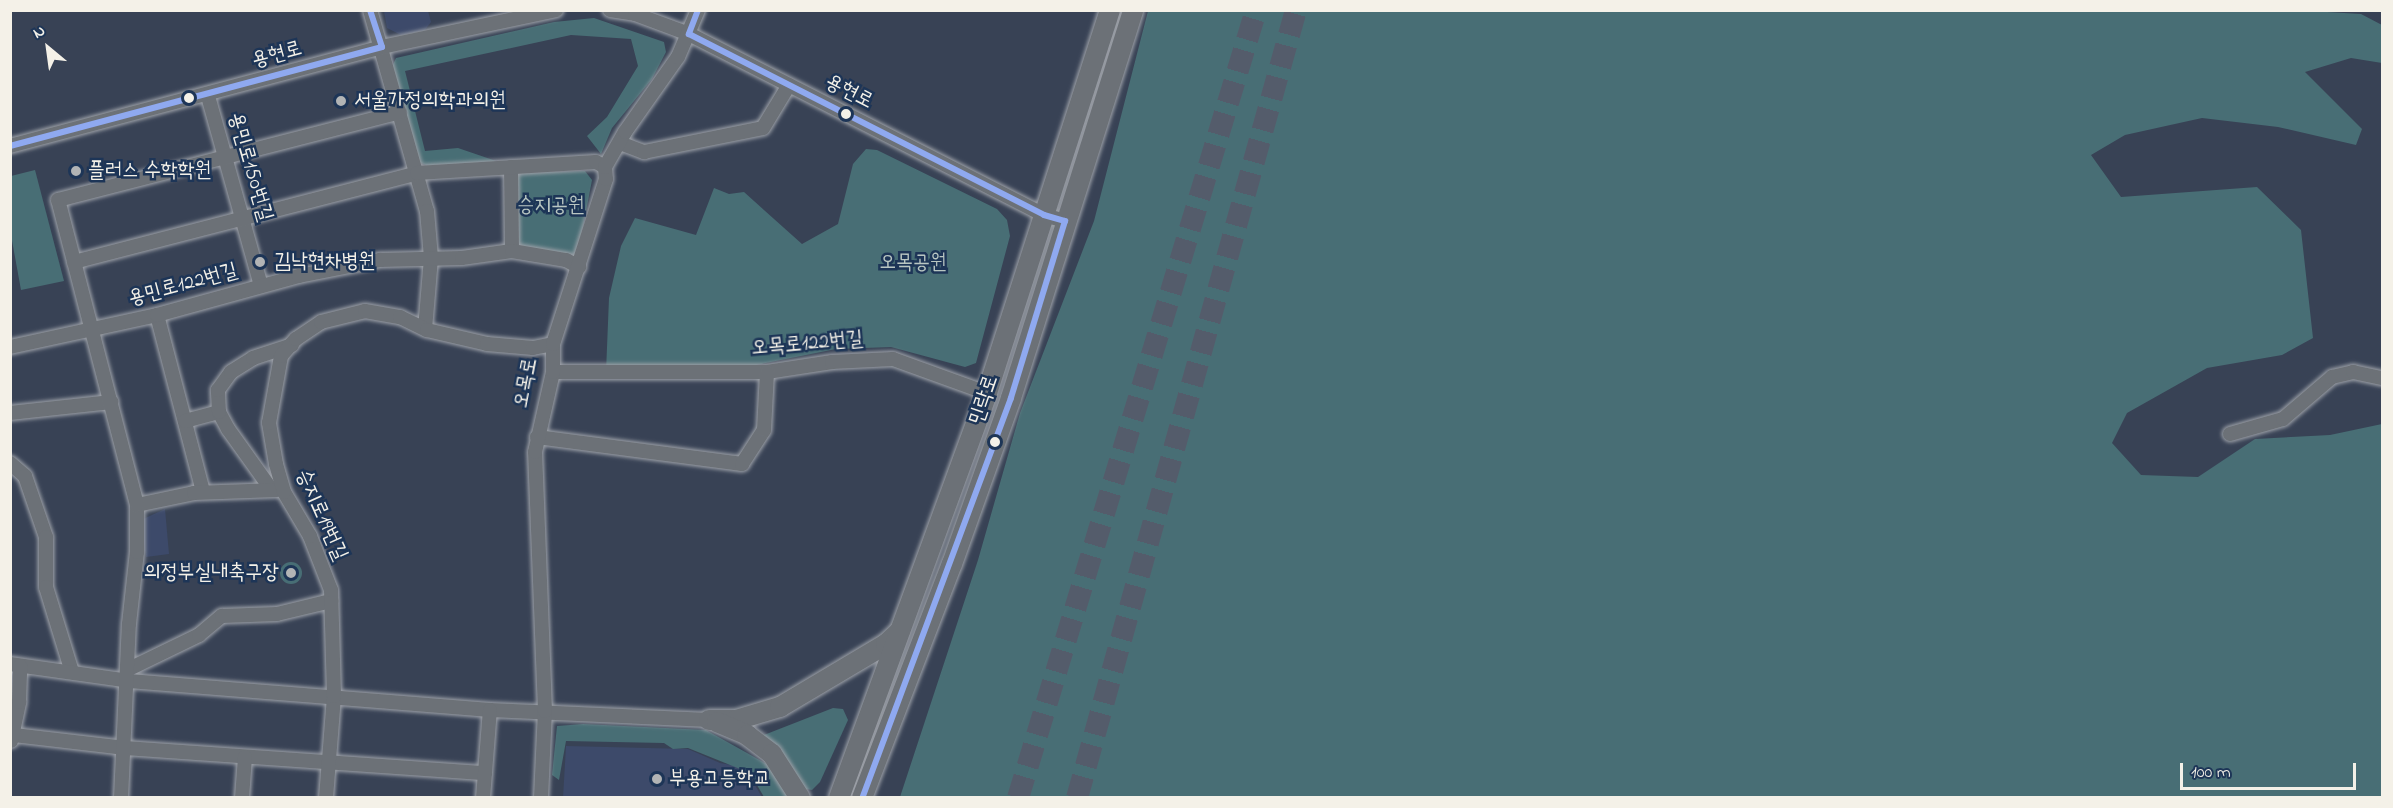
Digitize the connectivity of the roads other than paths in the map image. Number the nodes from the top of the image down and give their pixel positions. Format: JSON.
{"nodes":[{"id":1,"x":370,"y":10,"type":"edge"},
{"id":2,"x":556,"y":10,"type":"edge"},
{"id":3,"x":610,"y":10,"type":"edge"},
{"id":4,"x":698,"y":10,"type":"edge"},
{"id":5,"x":1110,"y":10,"type":"edge"},
{"id":6,"x":1133,"y":10,"type":"edge"},
{"id":7,"x":689,"y":34,"type":"junction"},
{"id":8,"x":382,"y":47,"type":"junction"},
{"id":9,"x":789,"y":85,"type":"junction"},
{"id":10,"x":208,"y":96,"type":"junction"},
{"id":11,"x":400,"y":112,"type":"junction"},
{"id":12,"x":620,"y":143,"type":"junction"},
{"id":13,"x":10,"y":146,"type":"edge"},
{"id":14,"x":226,"y":155,"type":"junction"},
{"id":15,"x":511,"y":167,"type":"junction"},
{"id":16,"x":605,"y":167,"type":"junction"},
{"id":17,"x":417,"y":173,"type":"junction"},
{"id":18,"x":1044,"y":214,"type":"junction"},
{"id":19,"x":243,"y":217,"type":"junction"},
{"id":20,"x":1065,"y":221,"type":"junction"},
{"id":21,"x":512,"y":251,"type":"junction"},
{"id":22,"x":431,"y":258,"type":"junction"},
{"id":23,"x":74,"y":262,"type":"junction"},
{"id":24,"x":579,"y":267,"type":"junction"},
{"id":25,"x":261,"y":286,"type":"junction"},
{"id":26,"x":157,"y":315,"type":"junction"},
{"id":27,"x":91,"y":329,"type":"junction"},
{"id":28,"x":425,"y":329,"type":"junction"},
{"id":29,"x":553,"y":344,"type":"junction"},
{"id":30,"x":292,"y":345,"type":"junction"},
{"id":31,"x":10,"y":347,"type":"edge"},
{"id":32,"x":553,"y":372,"type":"junction"},
{"id":33,"x":768,"y":372,"type":"junction"},
{"id":34,"x":2382,"y":378,"type":"edge"},
{"id":35,"x":987,"y":393,"type":"junction"},
{"id":36,"x":111,"y":402,"type":"junction"},
{"id":37,"x":219,"y":412,"type":"junction"},
{"id":38,"x":10,"y":413,"type":"edge"},
{"id":39,"x":185,"y":421,"type":"junction"},
{"id":40,"x":2230,"y":434,"type":"dead end"},
{"id":41,"x":537,"y":437,"type":"junction"},
{"id":42,"x":10,"y":463,"type":"edge"},
{"id":43,"x":278,"y":490,"type":"junction"},
{"id":44,"x":203,"y":492,"type":"junction"},
{"id":45,"x":137,"y":504,"type":"junction"},
{"id":46,"x":332,"y":601,"type":"junction"},
{"id":47,"x":904,"y":625,"type":"junction"},
{"id":48,"x":15,"y":665,"type":"edge"},
{"id":49,"x":72,"y":672,"type":"junction"},
{"id":50,"x":838,"y":674,"type":"junction"},
{"id":51,"x":129,"y":675,"type":"junction"},
{"id":52,"x":882,"y":682,"type":"junction"},
{"id":53,"x":334,"y":696,"type":"junction"},
{"id":54,"x":490,"y":710,"type":"junction"},
{"id":55,"x":545,"y":711,"type":"junction"},
{"id":56,"x":709,"y":720,"type":"junction"},
{"id":57,"x":12,"y":739,"type":"edge"},
{"id":58,"x":125,"y":748,"type":"junction"},
{"id":59,"x":245,"y":758,"type":"junction"},
{"id":60,"x":329,"y":764,"type":"junction"},
{"id":61,"x":485,"y":773,"type":"junction"},
{"id":62,"x":121,"y":798,"type":"edge"},
{"id":63,"x":242,"y":798,"type":"edge"},
{"id":64,"x":326,"y":798,"type":"edge"},
{"id":65,"x":483,"y":798,"type":"edge"},
{"id":66,"x":541,"y":798,"type":"edge"},
{"id":67,"x":800,"y":798,"type":"edge"},
{"id":68,"x":839,"y":798,"type":"edge"},
{"id":69,"x":862,"y":798,"type":"edge"}],
"edges":[{"from":1,"to":8,"type":"street"},
{"from":2,"to":8,"type":"street","name":"용현로"},
{"from":3,"to":7,"type":"street","name":"용현로"},
{"from":4,"to":7,"type":"street","name":"오목로"},
{"from":5,"to":18,"type":"main road","name":"민락로"},
{"from":6,"to":20,"type":"main road","name":"민락로"},
{"from":7,"to":9,"type":"street","name":"용현로"},
{"from":7,"to":12,"type":"street","name":"오목로"},
{"from":8,"to":10,"type":"street","name":"용현로"},
{"from":8,"to":11,"type":"street"},
{"from":9,"to":12,"type":"street"},
{"from":9,"to":18,"type":"street","name":"용현로"},
{"from":10,"to":13,"type":"street","name":"용현로"},
{"from":10,"to":14,"type":"street","name":"용민로150번길"},
{"from":11,"to":14,"type":"street"},
{"from":11,"to":17,"type":"street"},
{"from":12,"to":16,"type":"street","name":"오목로"},
{"from":14,"to":19,"type":"street","name":"용민로150번길"},
{"from":14,"to":23,"type":"street"},
{"from":15,"to":16,"type":"street"},
{"from":15,"to":17,"type":"street"},
{"from":15,"to":21,"type":"street"},
{"from":16,"to":24,"type":"street","name":"오목로"},
{"from":17,"to":19,"type":"street"},
{"from":17,"to":22,"type":"street"},
{"from":18,"to":20,"type":"street","name":"용현로"},
{"from":18,"to":35,"type":"main road","name":"민락로"},
{"from":19,"to":23,"type":"street"},
{"from":19,"to":25,"type":"street","name":"용민로150번길"},
{"from":20,"to":69,"type":"main road","name":"민락로"},
{"from":21,"to":22,"type":"street","name":"용민로122번길"},
{"from":21,"to":24,"type":"street","name":"용민로122번길"},
{"from":22,"to":25,"type":"street","name":"용민로122번길"},
{"from":22,"to":28,"type":"street"},
{"from":23,"to":27,"type":"street"},
{"from":24,"to":29,"type":"street","name":"오목로"},
{"from":25,"to":26,"type":"street","name":"용민로122번길"},
{"from":26,"to":27,"type":"street","name":"용민로122번길"},
{"from":26,"to":39,"type":"street"},
{"from":27,"to":31,"type":"street","name":"용민로122번길"},
{"from":27,"to":36,"type":"street"},
{"from":28,"to":29,"type":"street","name":"승지로19번길"},
{"from":28,"to":30,"type":"street","name":"승지로19번길"},
{"from":29,"to":32,"type":"street","name":"오목로"},
{"from":30,"to":37,"type":"street"},
{"from":30,"to":43,"type":"street","name":"승지로19번길"},
{"from":32,"to":33,"type":"street","name":"오목로122번길"},
{"from":32,"to":41,"type":"street","name":"오목로"},
{"from":33,"to":35,"type":"street","name":"오목로122번길"},
{"from":33,"to":41,"type":"street"},
{"from":34,"to":40,"type":"street"},
{"from":35,"to":47,"type":"main road","name":"민락로"},
{"from":36,"to":38,"type":"street"},
{"from":36,"to":45,"type":"street"},
{"from":37,"to":39,"type":"street"},
{"from":37,"to":43,"type":"street"},
{"from":39,"to":44,"type":"street"},
{"from":41,"to":55,"type":"street","name":"오목로"},
{"from":42,"to":49,"type":"street"},
{"from":43,"to":44,"type":"street"},
{"from":43,"to":46,"type":"street","name":"승지로19번길"},
{"from":44,"to":45,"type":"street"},
{"from":45,"to":51,"type":"street"},
{"from":46,"to":51,"type":"street"},
{"from":46,"to":53,"type":"street","name":"승지로19번길"},
{"from":47,"to":50,"type":"main road"},
{"from":47,"to":52,"type":"main road","name":"민락로"},
{"from":48,"to":49,"type":"street"},
{"from":48,"to":57,"type":"street"},
{"from":49,"to":51,"type":"street"},
{"from":50,"to":52,"type":"main road"},
{"from":50,"to":56,"type":"main road"},
{"from":51,"to":53,"type":"street"},
{"from":51,"to":58,"type":"street"},
{"from":52,"to":68,"type":"main road","name":"민락로"},
{"from":53,"to":54,"type":"street"},
{"from":53,"to":60,"type":"street","name":"승지로19번길"},
{"from":54,"to":55,"type":"street"},
{"from":54,"to":61,"type":"street"},
{"from":55,"to":56,"type":"street"},
{"from":55,"to":66,"type":"street","name":"오목로"},
{"from":56,"to":67,"type":"main road"},
{"from":57,"to":58,"type":"street"},
{"from":58,"to":59,"type":"street"},
{"from":58,"to":62,"type":"street"},
{"from":59,"to":60,"type":"street"},
{"from":59,"to":63,"type":"street"},
{"from":60,"to":61,"type":"street"},
{"from":60,"to":64,"type":"street","name":"승지로19번길"},
{"from":61,"to":65,"type":"street"}]}
